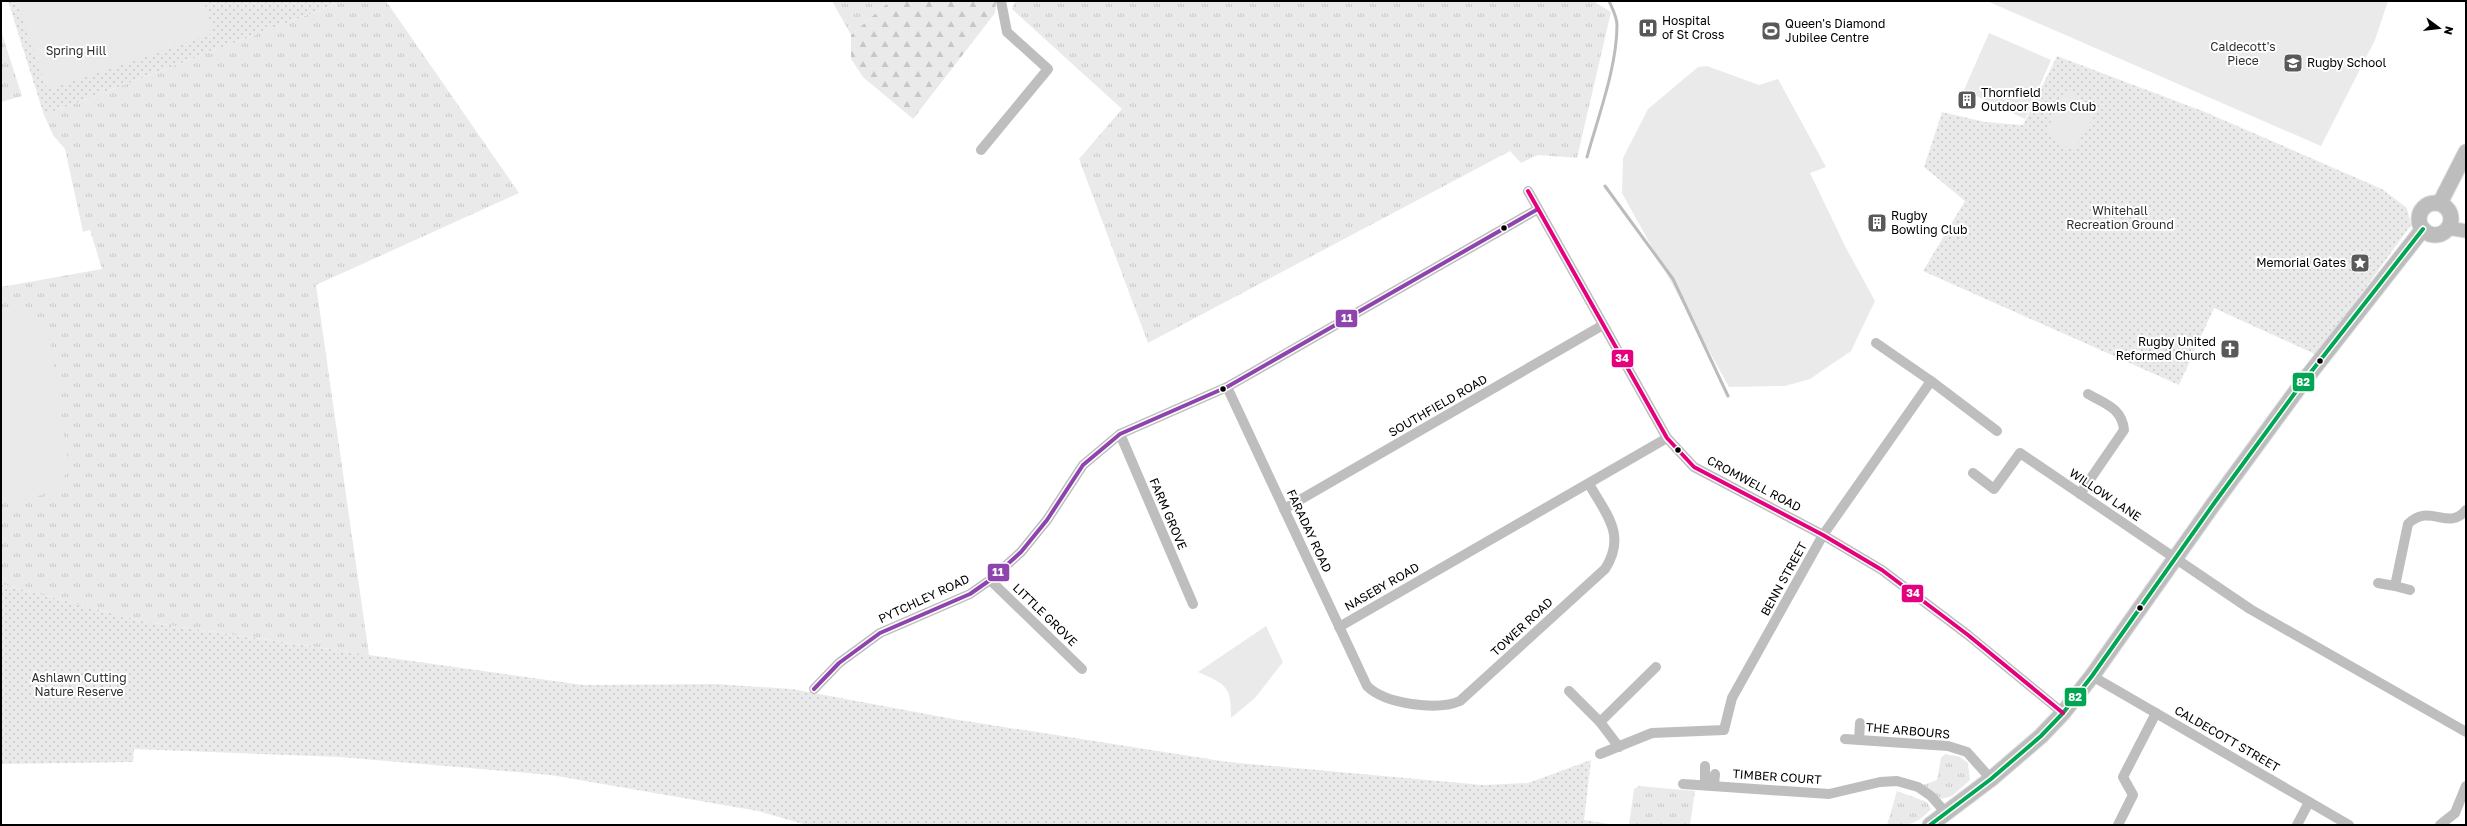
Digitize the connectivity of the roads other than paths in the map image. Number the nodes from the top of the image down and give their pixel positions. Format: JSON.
{"nodes":[{"id":1,"x":1000,"y":1,"type":"edge"},
{"id":2,"x":981,"y":150,"type":"dead end"},
{"id":3,"x":2466,"y":152,"type":"edge"},
{"id":4,"x":1528,"y":191,"type":"dead end"},
{"id":5,"x":2440,"y":203,"type":"junction"},
{"id":6,"x":1538,"y":209,"type":"junction"},
{"id":7,"x":2448,"y":228,"type":"junction"},
{"id":8,"x":2423,"y":229,"type":"junction"},
{"id":9,"x":2466,"y":231,"type":"edge"},
{"id":10,"x":1603,"y":325,"type":"junction"},
{"id":11,"x":1876,"y":343,"type":"dead end"},
{"id":12,"x":1931,"y":381,"type":"junction"},
{"id":13,"x":1227,"y":387,"type":"junction"},
{"id":14,"x":2088,"y":394,"type":"dead end"},
{"id":15,"x":1997,"y":431,"type":"dead end"},
{"id":16,"x":1120,"y":434,"type":"junction"},
{"id":17,"x":1667,"y":438,"type":"junction"},
{"id":18,"x":1972,"y":473,"type":"dead end"},
{"id":19,"x":1589,"y":484,"type":"junction"},
{"id":20,"x":2080,"y":494,"type":"junction"},
{"id":21,"x":1284,"y":509,"type":"junction"},
{"id":22,"x":2466,"y":510,"type":"edge"},
{"id":23,"x":1824,"y":535,"type":"junction"},
{"id":24,"x":2175,"y":558,"type":"junction"},
{"id":25,"x":990,"y":580,"type":"junction"},
{"id":26,"x":2378,"y":583,"type":"dead end"},
{"id":27,"x":2395,"y":586,"type":"junction"},
{"id":28,"x":2410,"y":590,"type":"dead end"},
{"id":29,"x":1193,"y":604,"type":"dead end"},
{"id":30,"x":1339,"y":627,"type":"junction"},
{"id":31,"x":1656,"y":667,"type":"dead end"},
{"id":32,"x":1082,"y":668,"type":"dead end"},
{"id":33,"x":2092,"y":676,"type":"junction"},
{"id":34,"x":1367,"y":686,"type":"joint"},
{"id":35,"x":814,"y":689,"type":"dead end"},
{"id":36,"x":1569,"y":691,"type":"dead end"},
{"id":37,"x":2064,"y":713,"type":"junction"},
{"id":38,"x":2156,"y":713,"type":"junction"},
{"id":39,"x":1600,"y":722,"type":"junction"},
{"id":40,"x":1860,"y":723,"type":"dead end"},
{"id":41,"x":2466,"y":732,"type":"edge"},
{"id":42,"x":1845,"y":739,"type":"dead end"},
{"id":43,"x":1859,"y":740,"type":"junction"},
{"id":44,"x":1619,"y":747,"type":"junction"},
{"id":45,"x":1600,"y":754,"type":"dead end"},
{"id":46,"x":1706,"y":766,"type":"dead end"},
{"id":47,"x":1715,"y":774,"type":"dead end"},
{"id":48,"x":1991,"y":779,"type":"junction"},
{"id":49,"x":1683,"y":784,"type":"dead end"},
{"id":50,"x":1709,"y":785,"type":"junction"},
{"id":51,"x":2466,"y":786,"type":"edge"},
{"id":52,"x":2309,"y":802,"type":"junction"},
{"id":53,"x":1946,"y":812,"type":"junction"},
{"id":54,"x":1930,"y":825,"type":"edge"},
{"id":55,"x":2118,"y":825,"type":"edge"},
{"id":56,"x":2297,"y":825,"type":"edge"},
{"id":57,"x":2349,"y":825,"type":"edge"},
{"id":58,"x":2440,"y":825,"type":"edge"}],
"edges":[{"from":1,"to":2,"type":"street"},
{"from":3,"to":5,"type":"highway"},
{"from":4,"to":6,"type":"street","name":"CROMWELL ROAD"},
{"from":5,"to":7,"type":"highway"},
{"from":5,"to":8,"type":"highway"},
{"from":6,"to":10,"type":"street","name":"CROMWELL ROAD"},
{"from":6,"to":13,"type":"street","name":"PYTCHLEY ROAD"},
{"from":7,"to":8,"type":"highway"},
{"from":7,"to":9,"type":"main road"},
{"from":8,"to":24,"type":"highway"},
{"from":10,"to":17,"type":"street","name":"CROMWELL ROAD"},
{"from":10,"to":21,"type":"street","name":"SOUTHFIELD ROAD"},
{"from":11,"to":12,"type":"street"},
{"from":12,"to":15,"type":"street"},
{"from":12,"to":23,"type":"street","name":"BENN STREET"},
{"from":13,"to":16,"type":"street","name":"PYTCHLEY ROAD"},
{"from":13,"to":21,"type":"street","name":"FARADAY ROAD"},
{"from":14,"to":20,"type":"street"},
{"from":16,"to":25,"type":"street","name":"PYTCHLEY ROAD"},
{"from":16,"to":29,"type":"street","name":"FARM GROVE"},
{"from":17,"to":19,"type":"street","name":"NASEBY ROAD"},
{"from":17,"to":23,"type":"street","name":"CROMWELL ROAD"},
{"from":18,"to":20,"type":"street","name":"WILLOW LANE"},
{"from":19,"to":30,"type":"street","name":"NASEBY ROAD"},
{"from":19,"to":34,"type":"street","name":"TOWER ROAD"},
{"from":20,"to":24,"type":"street","name":"WILLOW LANE"},
{"from":21,"to":30,"type":"street","name":"FARADAY ROAD"},
{"from":22,"to":27,"type":"street"},
{"from":23,"to":37,"type":"street","name":"CROMWELL ROAD"},
{"from":23,"to":44,"type":"street","name":"BENN STREET"},
{"from":24,"to":33,"type":"highway"},
{"from":24,"to":41,"type":"street","name":"WILLOW LANE"},
{"from":25,"to":32,"type":"street","name":"LITTLE GROVE"},
{"from":25,"to":35,"type":"street","name":"PYTCHLEY ROAD"},
{"from":26,"to":27,"type":"street"},
{"from":27,"to":28,"type":"street"},
{"from":30,"to":34,"type":"street","name":"FARADAY ROAD"},
{"from":31,"to":39,"type":"street"},
{"from":33,"to":37,"type":"highway"},
{"from":33,"to":38,"type":"street","name":"CALDECOTT STREET"},
{"from":36,"to":39,"type":"street"},
{"from":37,"to":48,"type":"highway"},
{"from":38,"to":52,"type":"street","name":"CALDECOTT STREET"},
{"from":38,"to":55,"type":"street"},
{"from":39,"to":44,"type":"street"},
{"from":40,"to":43,"type":"street","name":"THE ARBOURS"},
{"from":42,"to":43,"type":"street","name":"THE ARBOURS"},
{"from":43,"to":48,"type":"street","name":"THE ARBOURS"},
{"from":44,"to":45,"type":"street"},
{"from":46,"to":50,"type":"street"},
{"from":47,"to":50,"type":"street","name":"TIMBER COURT"},
{"from":48,"to":53,"type":"highway"},
{"from":49,"to":50,"type":"street","name":"TIMBER COURT"},
{"from":50,"to":53,"type":"street","name":"TIMBER COURT"},
{"from":51,"to":58,"type":"street"},
{"from":52,"to":56,"type":"street"},
{"from":52,"to":57,"type":"street","name":"CALDECOTT STREET"},
{"from":53,"to":54,"type":"highway"}]}
